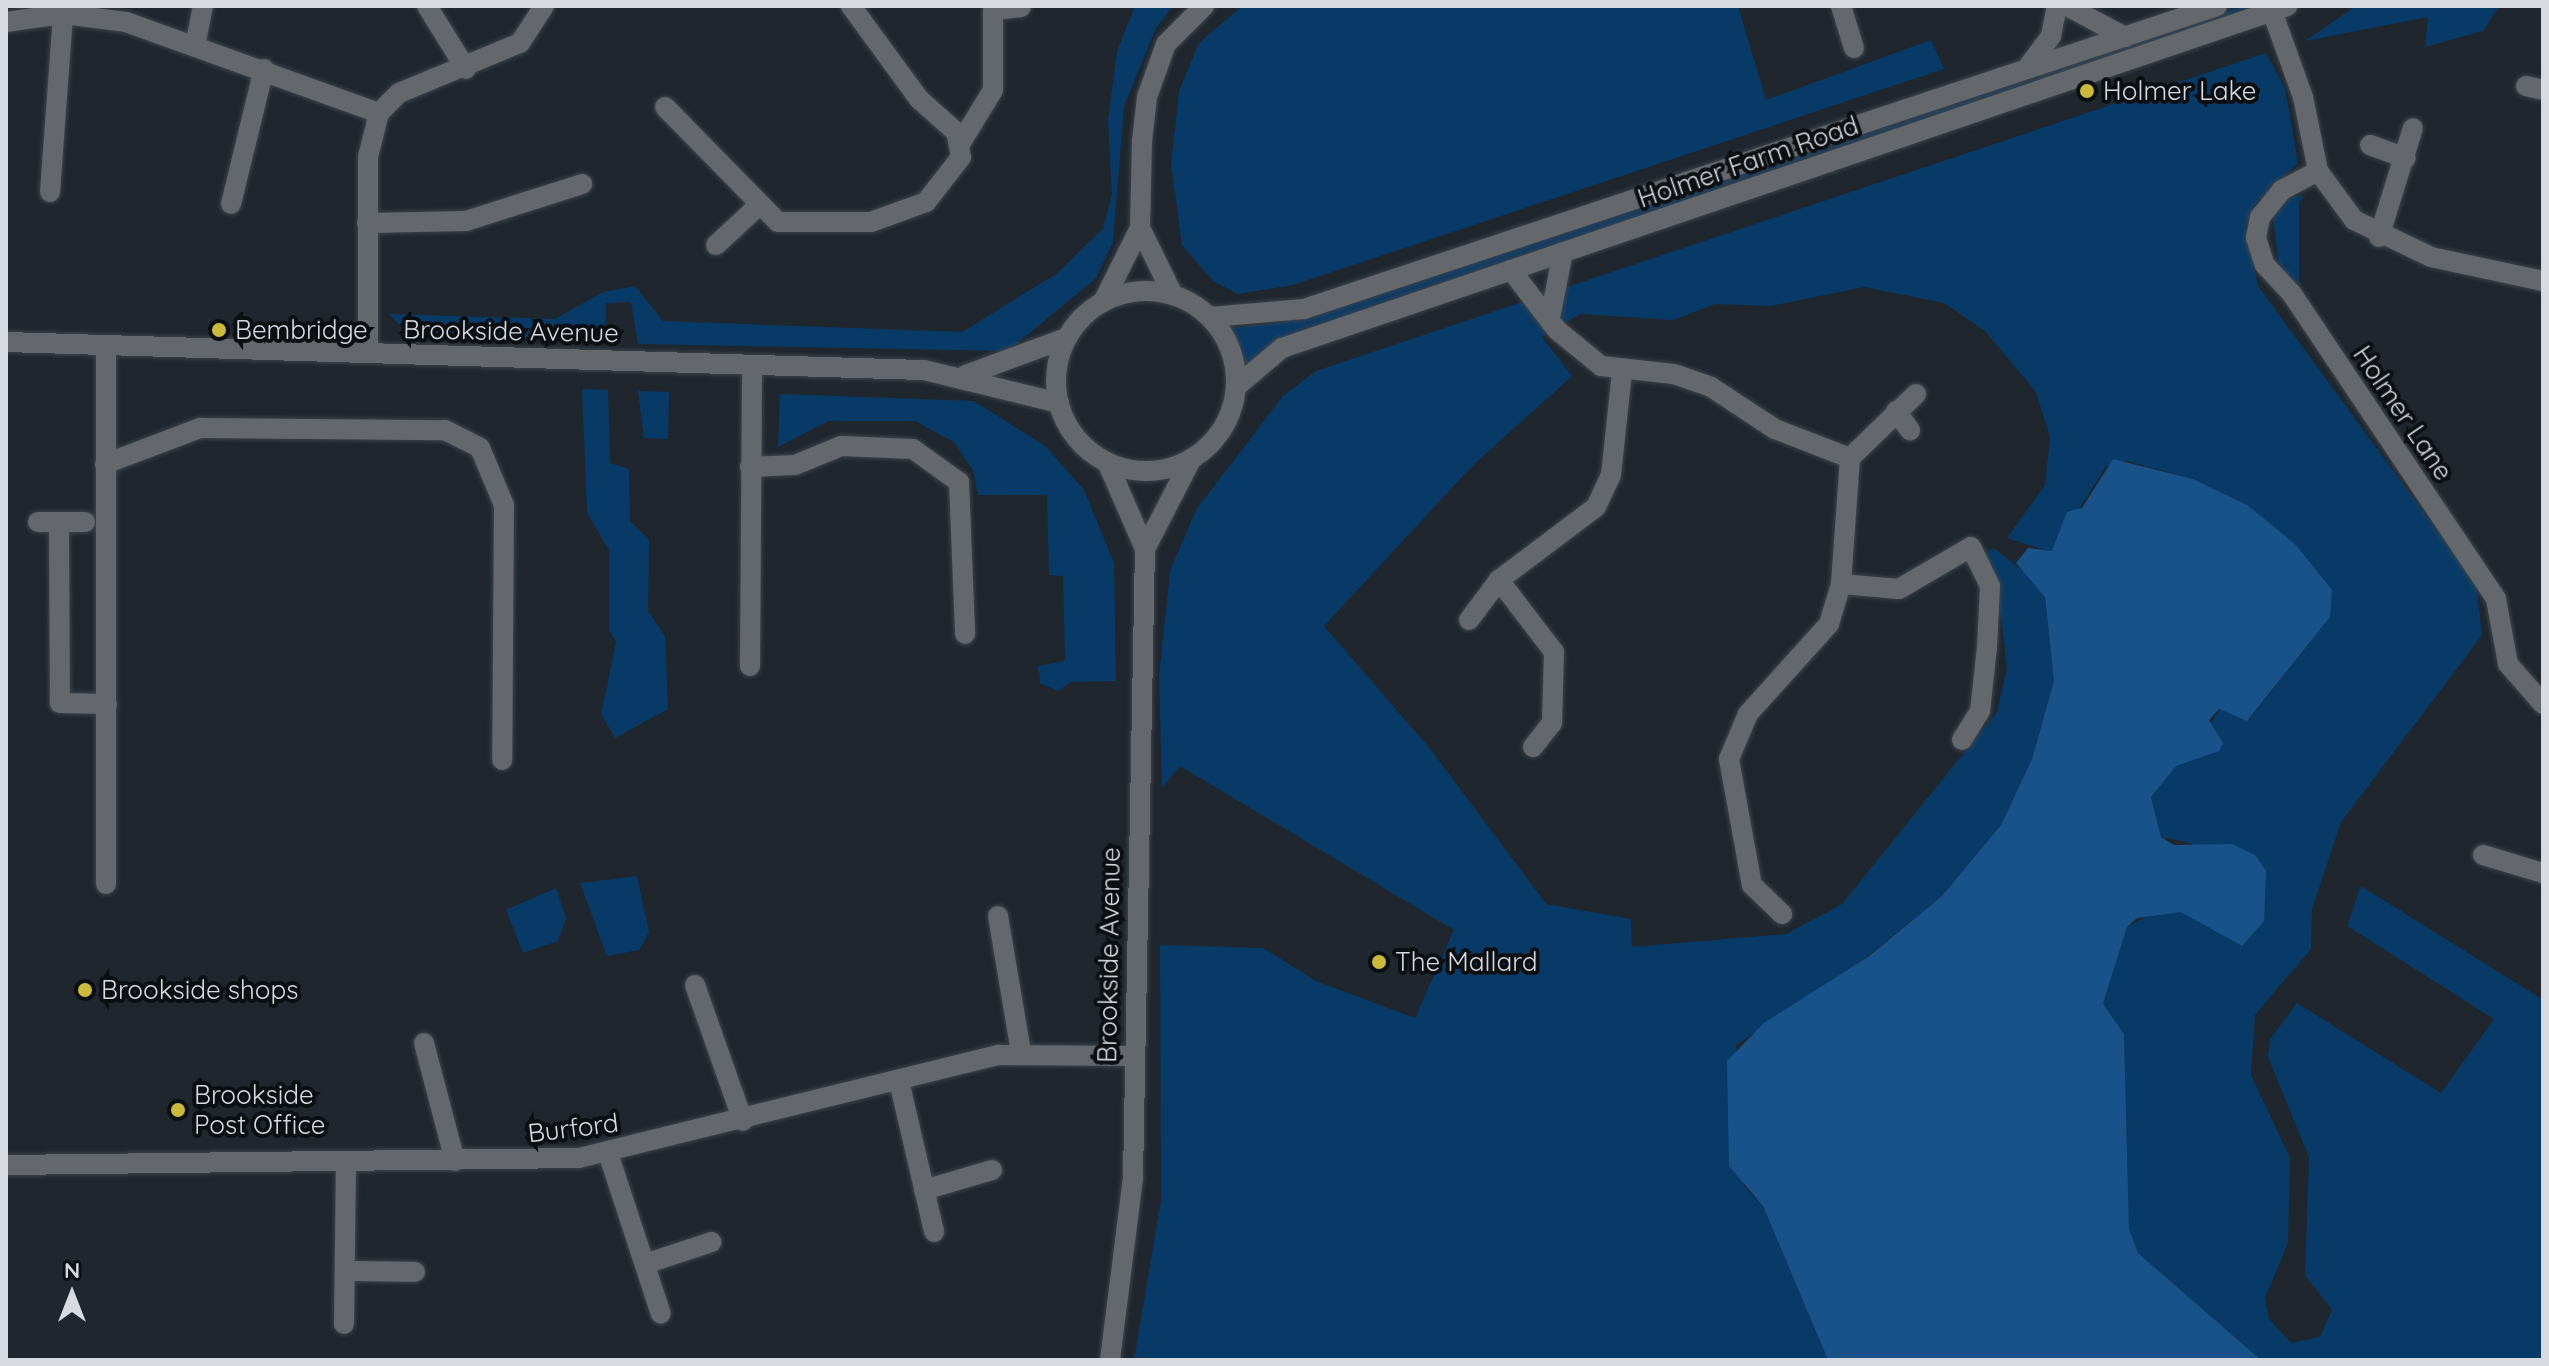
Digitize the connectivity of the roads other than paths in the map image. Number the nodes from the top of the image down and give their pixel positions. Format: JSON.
{"nodes":[{"id":1,"x":203,"y":6,"type":"edge"},
{"id":2,"x":427,"y":6,"type":"edge"},
{"id":3,"x":544,"y":6,"type":"edge"},
{"id":4,"x":851,"y":6,"type":"edge"},
{"id":5,"x":1204,"y":6,"type":"edge"},
{"id":6,"x":1841,"y":6,"type":"edge"},
{"id":7,"x":2057,"y":6,"type":"edge"},
{"id":8,"x":2067,"y":6,"type":"edge"},
{"id":9,"x":2217,"y":6,"type":"edge"},
{"id":10,"x":1021,"y":7,"type":"edge"},
{"id":11,"x":2280,"y":8,"type":"edge"},
{"id":12,"x":63,"y":14,"type":"junction"},
{"id":13,"x":6,"y":22,"type":"edge"},
{"id":14,"x":2125,"y":37,"type":"junction"},
{"id":15,"x":195,"y":46,"type":"junction"},
{"id":16,"x":1854,"y":48,"type":"dead end"},
{"id":17,"x":264,"y":69,"type":"junction"},
{"id":18,"x":466,"y":69,"type":"junction"},
{"id":19,"x":2024,"y":71,"type":"junction"},
{"id":20,"x":665,"y":107,"type":"dead end"},
{"id":21,"x":379,"y":113,"type":"junction"},
{"id":22,"x":2413,"y":128,"type":"dead end"},
{"id":23,"x":960,"y":144,"type":"junction"},
{"id":24,"x":2370,"y":145,"type":"dead end"},
{"id":25,"x":2406,"y":158,"type":"junction"},
{"id":26,"x":2318,"y":171,"type":"junction"},
{"id":27,"x":582,"y":184,"type":"dead end"},
{"id":28,"x":50,"y":192,"type":"dead end"},
{"id":29,"x":231,"y":204,"type":"dead end"},
{"id":30,"x":757,"y":207,"type":"junction"},
{"id":31,"x":367,"y":223,"type":"junction"},
{"id":32,"x":1140,"y":228,"type":"junction"},
{"id":33,"x":2379,"y":237,"type":"junction"},
{"id":34,"x":716,"y":245,"type":"dead end"},
{"id":35,"x":1563,"y":252,"type":"junction"},
{"id":36,"x":1511,"y":270,"type":"junction"},
{"id":37,"x":2543,"y":281,"type":"edge"},
{"id":38,"x":1173,"y":295,"type":"junction"},
{"id":39,"x":1103,"y":302,"type":"junction"},
{"id":40,"x":1551,"y":313,"type":"junction"},
{"id":41,"x":1210,"y":317,"type":"junction"},
{"id":42,"x":1066,"y":338,"type":"junction"},
{"id":43,"x":6,"y":342,"type":"edge"},
{"id":44,"x":106,"y":346,"type":"junction"},
{"id":45,"x":368,"y":353,"type":"junction"},
{"id":46,"x":752,"y":366,"type":"junction"},
{"id":47,"x":1622,"y":372,"type":"junction"},
{"id":48,"x":966,"y":375,"type":"junction"},
{"id":49,"x":1237,"y":386,"type":"junction"},
{"id":50,"x":1916,"y":394,"type":"dead end"},
{"id":51,"x":1059,"y":403,"type":"junction"},
{"id":52,"x":1896,"y":411,"type":"junction"},
{"id":53,"x":1910,"y":430,"type":"dead end"},
{"id":54,"x":1192,"y":458,"type":"junction"},
{"id":55,"x":1850,"y":458,"type":"junction"},
{"id":56,"x":1107,"y":462,"type":"junction"},
{"id":57,"x":105,"y":464,"type":"junction"},
{"id":58,"x":750,"y":467,"type":"junction"},
{"id":59,"x":85,"y":522,"type":"dead end"},
{"id":60,"x":1145,"y":549,"type":"junction"},
{"id":61,"x":1499,"y":580,"type":"junction"},
{"id":62,"x":1841,"y":584,"type":"junction"},
{"id":63,"x":1469,"y":620,"type":"dead end"},
{"id":64,"x":965,"y":634,"type":"dead end"},
{"id":65,"x":750,"y":666,"type":"dead end"},
{"id":66,"x":107,"y":704,"type":"junction"},
{"id":67,"x":2543,"y":704,"type":"edge"},
{"id":68,"x":1962,"y":740,"type":"dead end"},
{"id":69,"x":1533,"y":747,"type":"dead end"},
{"id":70,"x":502,"y":760,"type":"dead end"},
{"id":71,"x":2483,"y":855,"type":"dead end"},
{"id":72,"x":2543,"y":873,"type":"edge"},
{"id":73,"x":106,"y":884,"type":"dead end"},
{"id":74,"x":1782,"y":914,"type":"dead end"},
{"id":75,"x":998,"y":916,"type":"dead end"},
{"id":76,"x":695,"y":985,"type":"dead end"},
{"id":77,"x":424,"y":1043,"type":"dead end"},
{"id":78,"x":1021,"y":1052,"type":"junction"},
{"id":79,"x":1134,"y":1056,"type":"junction"},
{"id":80,"x":899,"y":1081,"type":"junction"},
{"id":81,"x":743,"y":1121,"type":"junction"},
{"id":82,"x":608,"y":1153,"type":"junction"},
{"id":83,"x":455,"y":1161,"type":"junction"},
{"id":84,"x":346,"y":1162,"type":"junction"},
{"id":85,"x":6,"y":1165,"type":"edge"},
{"id":86,"x":992,"y":1170,"type":"dead end"},
{"id":87,"x":924,"y":1190,"type":"junction"},
{"id":88,"x":934,"y":1232,"type":"dead end"},
{"id":89,"x":711,"y":1242,"type":"dead end"},
{"id":90,"x":645,"y":1264,"type":"junction"},
{"id":91,"x":346,"y":1271,"type":"junction"},
{"id":92,"x":415,"y":1272,"type":"dead end"},
{"id":93,"x":661,"y":1314,"type":"dead end"},
{"id":94,"x":344,"y":1324,"type":"dead end"},
{"id":95,"x":1110,"y":1360,"type":"edge"}],
"edges":[{"from":1,"to":15,"type":"street"},
{"from":2,"to":18,"type":"street"},
{"from":3,"to":18,"type":"street"},
{"from":4,"to":23,"type":"street"},
{"from":5,"to":32,"type":"street"},
{"from":6,"to":16,"type":"street"},
{"from":7,"to":19,"type":"street"},
{"from":8,"to":14,"type":"street"},
{"from":9,"to":14,"type":"street","name":"Holmer Farm Road"},
{"from":10,"to":23,"type":"street"},
{"from":11,"to":26,"type":"street"},
{"from":11,"to":35,"type":"street","name":"Holmer Farm Road"},
{"from":12,"to":13,"type":"street"},
{"from":12,"to":15,"type":"street"},
{"from":12,"to":28,"type":"street"},
{"from":14,"to":19,"type":"street","name":"Holmer Farm Road"},
{"from":15,"to":17,"type":"street"},
{"from":17,"to":21,"type":"street"},
{"from":17,"to":29,"type":"street"},
{"from":18,"to":21,"type":"street"},
{"from":19,"to":41,"type":"street","name":"Holmer Farm Road"},
{"from":20,"to":30,"type":"street"},
{"from":21,"to":31,"type":"street"},
{"from":22,"to":25,"type":"street"},
{"from":23,"to":30,"type":"street"},
{"from":24,"to":25,"type":"street"},
{"from":25,"to":33,"type":"street"},
{"from":26,"to":33,"type":"street"},
{"from":26,"to":67,"type":"street","name":"Holmer Lane"},
{"from":27,"to":31,"type":"street"},
{"from":30,"to":34,"type":"street"},
{"from":31,"to":45,"type":"street"},
{"from":32,"to":38,"type":"street"},
{"from":32,"to":39,"type":"street"},
{"from":33,"to":37,"type":"street"},
{"from":35,"to":36,"type":"street","name":"Holmer Farm Road"},
{"from":35,"to":40,"type":"street"},
{"from":36,"to":40,"type":"street"},
{"from":36,"to":49,"type":"street","name":"Holmer Farm Road"},
{"from":38,"to":39,"type":"street"},
{"from":38,"to":41,"type":"street"},
{"from":39,"to":42,"type":"street"},
{"from":40,"to":47,"type":"street"},
{"from":41,"to":49,"type":"street"},
{"from":42,"to":48,"type":"street","name":"Brookside Avenue"},
{"from":42,"to":51,"type":"street"},
{"from":43,"to":44,"type":"street","name":"Brookside Avenue"},
{"from":44,"to":45,"type":"street","name":"Brookside Avenue"},
{"from":44,"to":57,"type":"street"},
{"from":45,"to":46,"type":"street","name":"Brookside Avenue"},
{"from":46,"to":48,"type":"street","name":"Brookside Avenue"},
{"from":46,"to":58,"type":"street"},
{"from":47,"to":55,"type":"street"},
{"from":47,"to":61,"type":"street"},
{"from":48,"to":51,"type":"street","name":"Brookside Avenue"},
{"from":49,"to":54,"type":"street"},
{"from":50,"to":52,"type":"street"},
{"from":51,"to":56,"type":"street"},
{"from":52,"to":53,"type":"street"},
{"from":52,"to":55,"type":"street"},
{"from":54,"to":56,"type":"street"},
{"from":54,"to":60,"type":"street","name":"Brookside Avenue"},
{"from":55,"to":62,"type":"street"},
{"from":56,"to":60,"type":"street","name":"Brookside Avenue"},
{"from":57,"to":66,"type":"street"},
{"from":57,"to":70,"type":"street"},
{"from":58,"to":64,"type":"street"},
{"from":58,"to":65,"type":"street"},
{"from":59,"to":66,"type":"street"},
{"from":60,"to":79,"type":"street","name":"Brookside Avenue"},
{"from":61,"to":63,"type":"street"},
{"from":61,"to":69,"type":"street"},
{"from":62,"to":68,"type":"street"},
{"from":62,"to":74,"type":"street"},
{"from":66,"to":73,"type":"street"},
{"from":71,"to":72,"type":"street"},
{"from":75,"to":78,"type":"street"},
{"from":76,"to":81,"type":"street"},
{"from":77,"to":83,"type":"street"},
{"from":78,"to":79,"type":"street","name":"Burford"},
{"from":78,"to":80,"type":"street","name":"Burford"},
{"from":79,"to":95,"type":"street","name":"Brookside Avenue"},
{"from":80,"to":81,"type":"street","name":"Burford"},
{"from":80,"to":87,"type":"street"},
{"from":81,"to":82,"type":"street","name":"Burford"},
{"from":82,"to":83,"type":"street","name":"Burford"},
{"from":82,"to":90,"type":"street"},
{"from":83,"to":84,"type":"street","name":"Burford"},
{"from":84,"to":85,"type":"street","name":"Burford"},
{"from":84,"to":91,"type":"street"},
{"from":86,"to":87,"type":"street"},
{"from":87,"to":88,"type":"street"},
{"from":89,"to":90,"type":"street"},
{"from":90,"to":93,"type":"street"},
{"from":91,"to":92,"type":"street"},
{"from":91,"to":94,"type":"street"}]}
